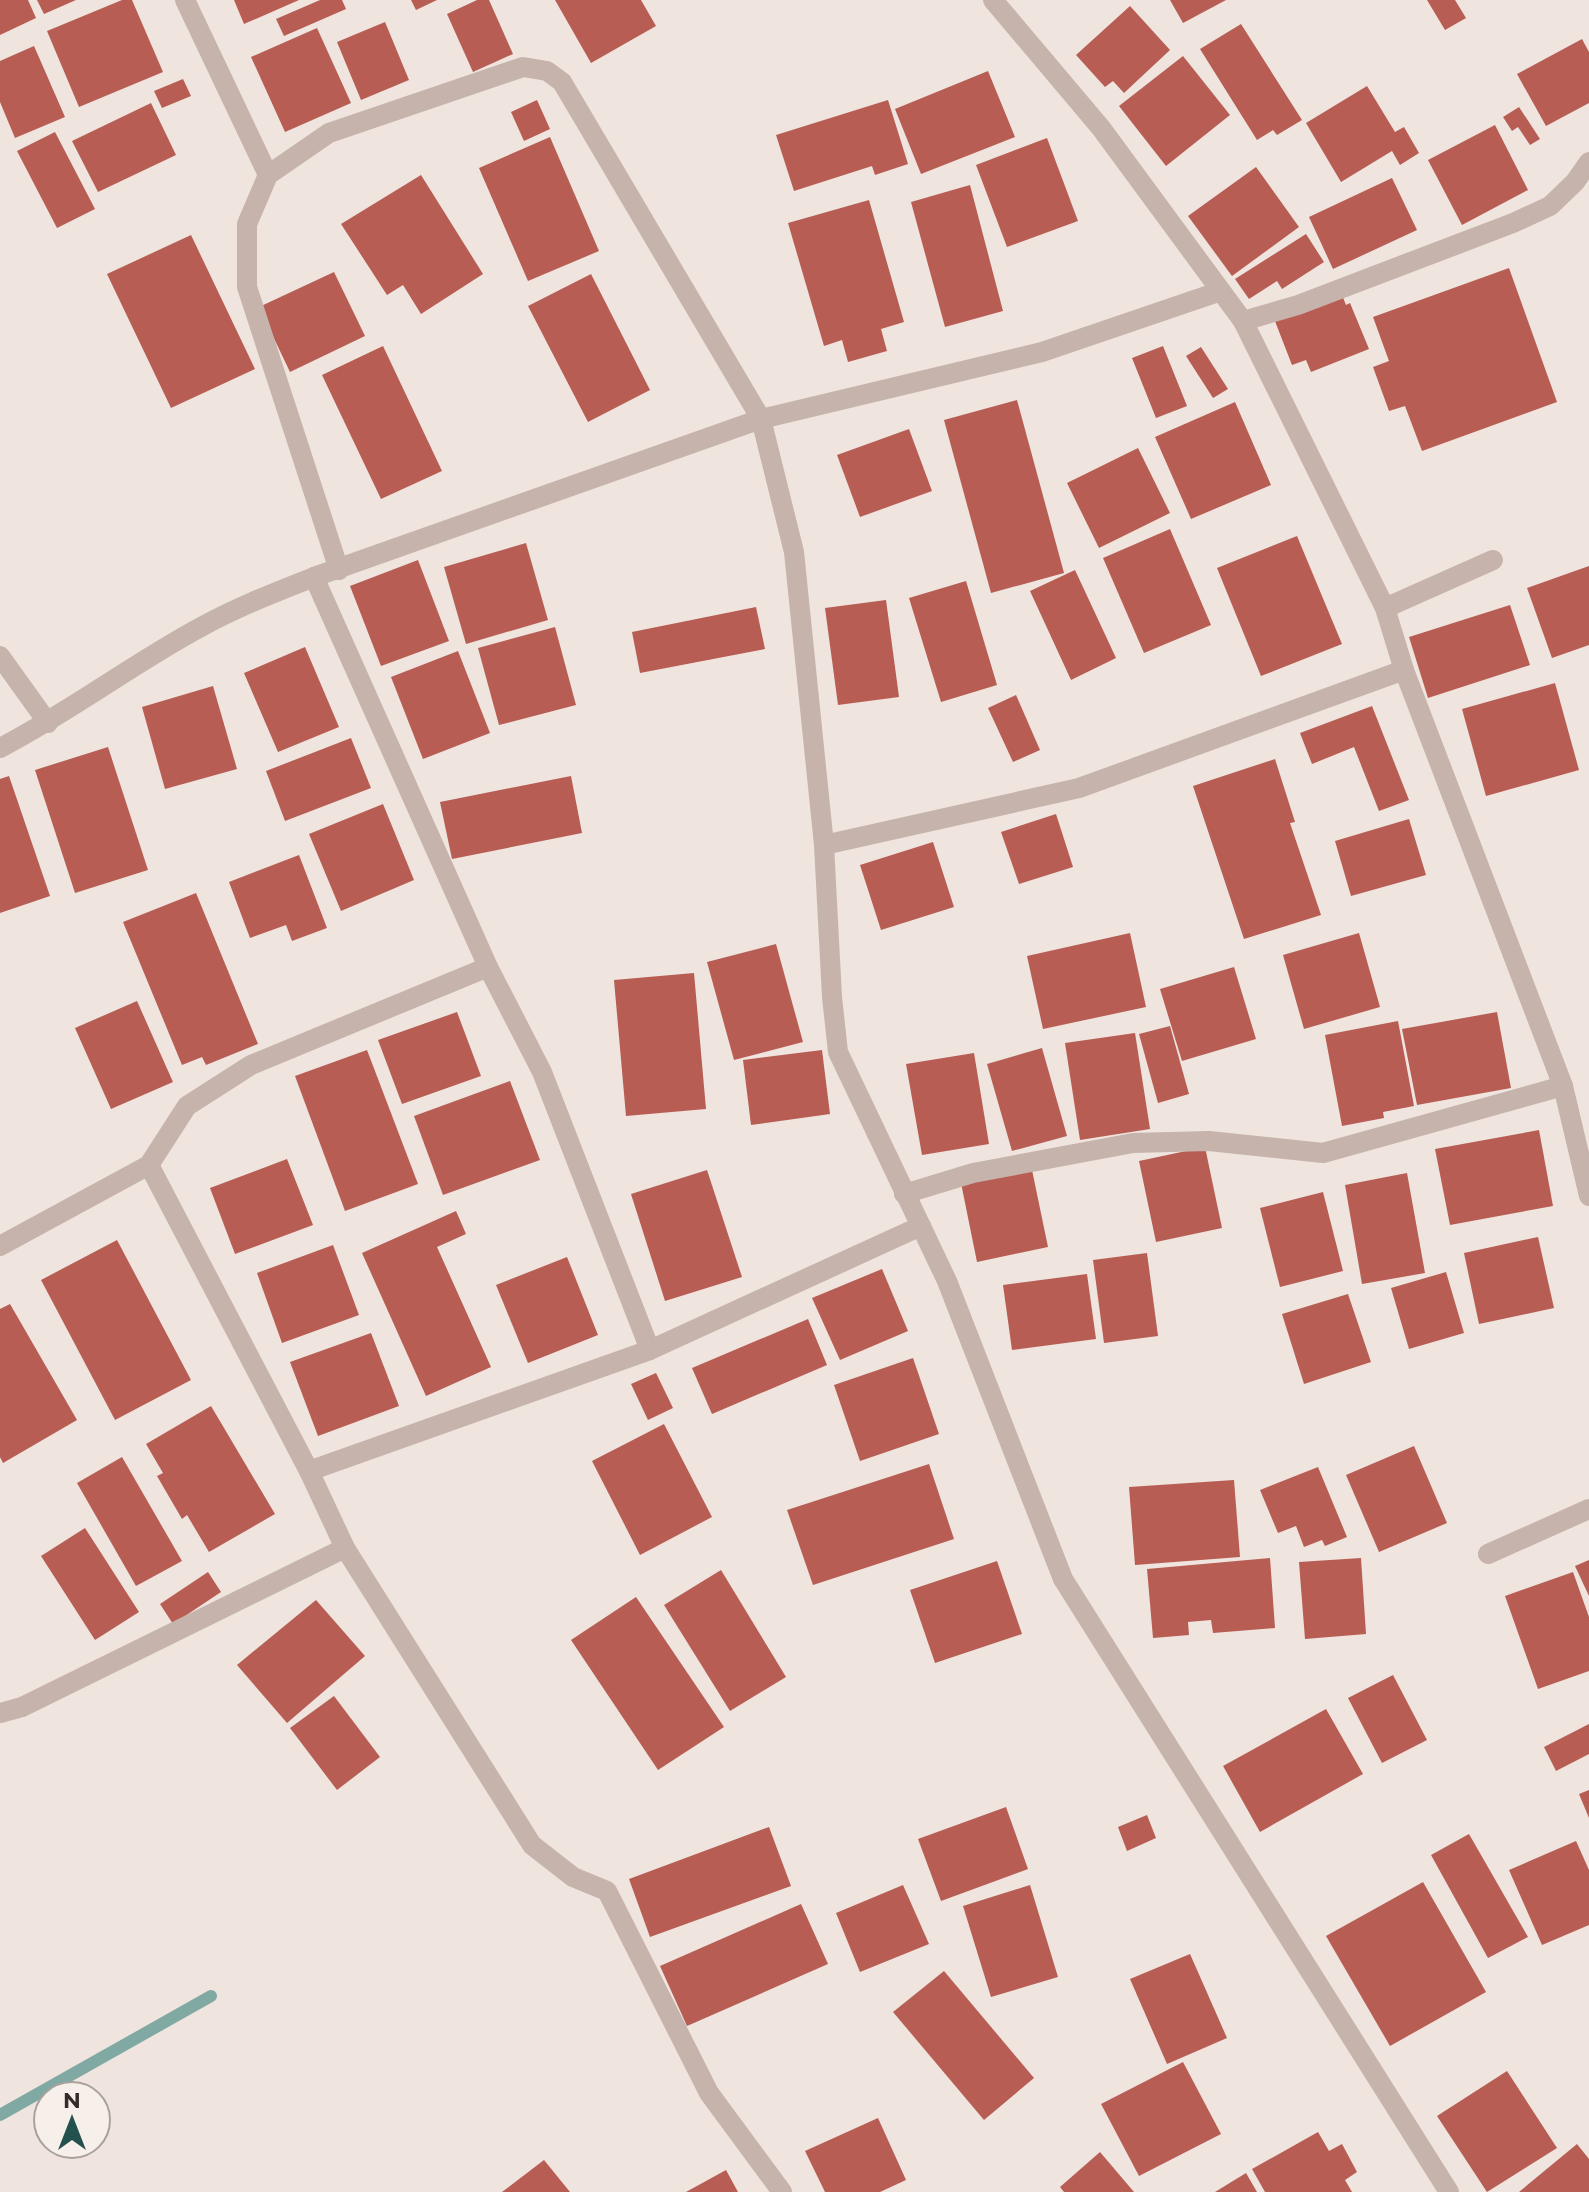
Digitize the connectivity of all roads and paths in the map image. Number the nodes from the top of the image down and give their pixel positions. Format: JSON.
{"nodes":[{"id":1,"x":185,"y":0,"type":"edge"},
{"id":2,"x":993,"y":0,"type":"edge"},
{"id":3,"x":1589,"y":162,"type":"edge"},
{"id":4,"x":268,"y":175,"type":"junction"},
{"id":5,"x":1221,"y":291,"type":"junction"},
{"id":6,"x":1243,"y":321,"type":"junction"},
{"id":7,"x":761,"y":419,"type":"junction"},
{"id":8,"x":1493,"y":560,"type":"dead end"},
{"id":9,"x":339,"y":570,"type":"junction"},
{"id":10,"x":314,"y":577,"type":"junction"},
{"id":11,"x":1385,"y":608,"type":"junction"},
{"id":12,"x":0,"y":656,"type":"edge"},
{"id":13,"x":1404,"y":670,"type":"junction"},
{"id":14,"x":48,"y":723,"type":"junction"},
{"id":15,"x":0,"y":748,"type":"edge"},
{"id":16,"x":824,"y":845,"type":"junction"},
{"id":17,"x":488,"y":967,"type":"junction"},
{"id":18,"x":1563,"y":1086,"type":"junction"},
{"id":19,"x":149,"y":1165,"type":"junction"},
{"id":20,"x":904,"y":1194,"type":"junction"},
{"id":21,"x":1589,"y":1196,"type":"edge"},
{"id":22,"x":921,"y":1226,"type":"junction"},
{"id":23,"x":0,"y":1246,"type":"edge"},
{"id":24,"x":650,"y":1350,"type":"junction"},
{"id":25,"x":309,"y":1471,"type":"junction"},
{"id":26,"x":1589,"y":1509,"type":"edge"},
{"id":27,"x":345,"y":1548,"type":"junction"},
{"id":28,"x":1488,"y":1554,"type":"dead end"},
{"id":29,"x":0,"y":1713,"type":"edge"},
{"id":30,"x":782,"y":2192,"type":"edge"},
{"id":31,"x":1449,"y":2192,"type":"edge"}],
"edges":[{"from":1,"to":4,"type":"street"},
{"from":2,"to":5,"type":"street"},
{"from":3,"to":6,"type":"street"},
{"from":4,"to":7,"type":"street"},
{"from":4,"to":9,"type":"street"},
{"from":5,"to":6,"type":"street"},
{"from":5,"to":7,"type":"street"},
{"from":6,"to":11,"type":"street"},
{"from":7,"to":9,"type":"street"},
{"from":7,"to":16,"type":"street"},
{"from":8,"to":11,"type":"street"},
{"from":9,"to":10,"type":"street"},
{"from":10,"to":14,"type":"street"},
{"from":10,"to":17,"type":"street"},
{"from":11,"to":13,"type":"street"},
{"from":12,"to":14,"type":"street"},
{"from":13,"to":16,"type":"street"},
{"from":13,"to":18,"type":"street"},
{"from":14,"to":15,"type":"street"},
{"from":16,"to":20,"type":"street"},
{"from":17,"to":19,"type":"street"},
{"from":17,"to":24,"type":"street"},
{"from":18,"to":20,"type":"street"},
{"from":18,"to":21,"type":"street"},
{"from":19,"to":23,"type":"street"},
{"from":19,"to":25,"type":"street"},
{"from":20,"to":22,"type":"street"},
{"from":22,"to":24,"type":"street"},
{"from":22,"to":31,"type":"street"},
{"from":24,"to":25,"type":"street"},
{"from":25,"to":27,"type":"street"},
{"from":26,"to":28,"type":"street"},
{"from":27,"to":29,"type":"street"},
{"from":27,"to":30,"type":"street"}]}
